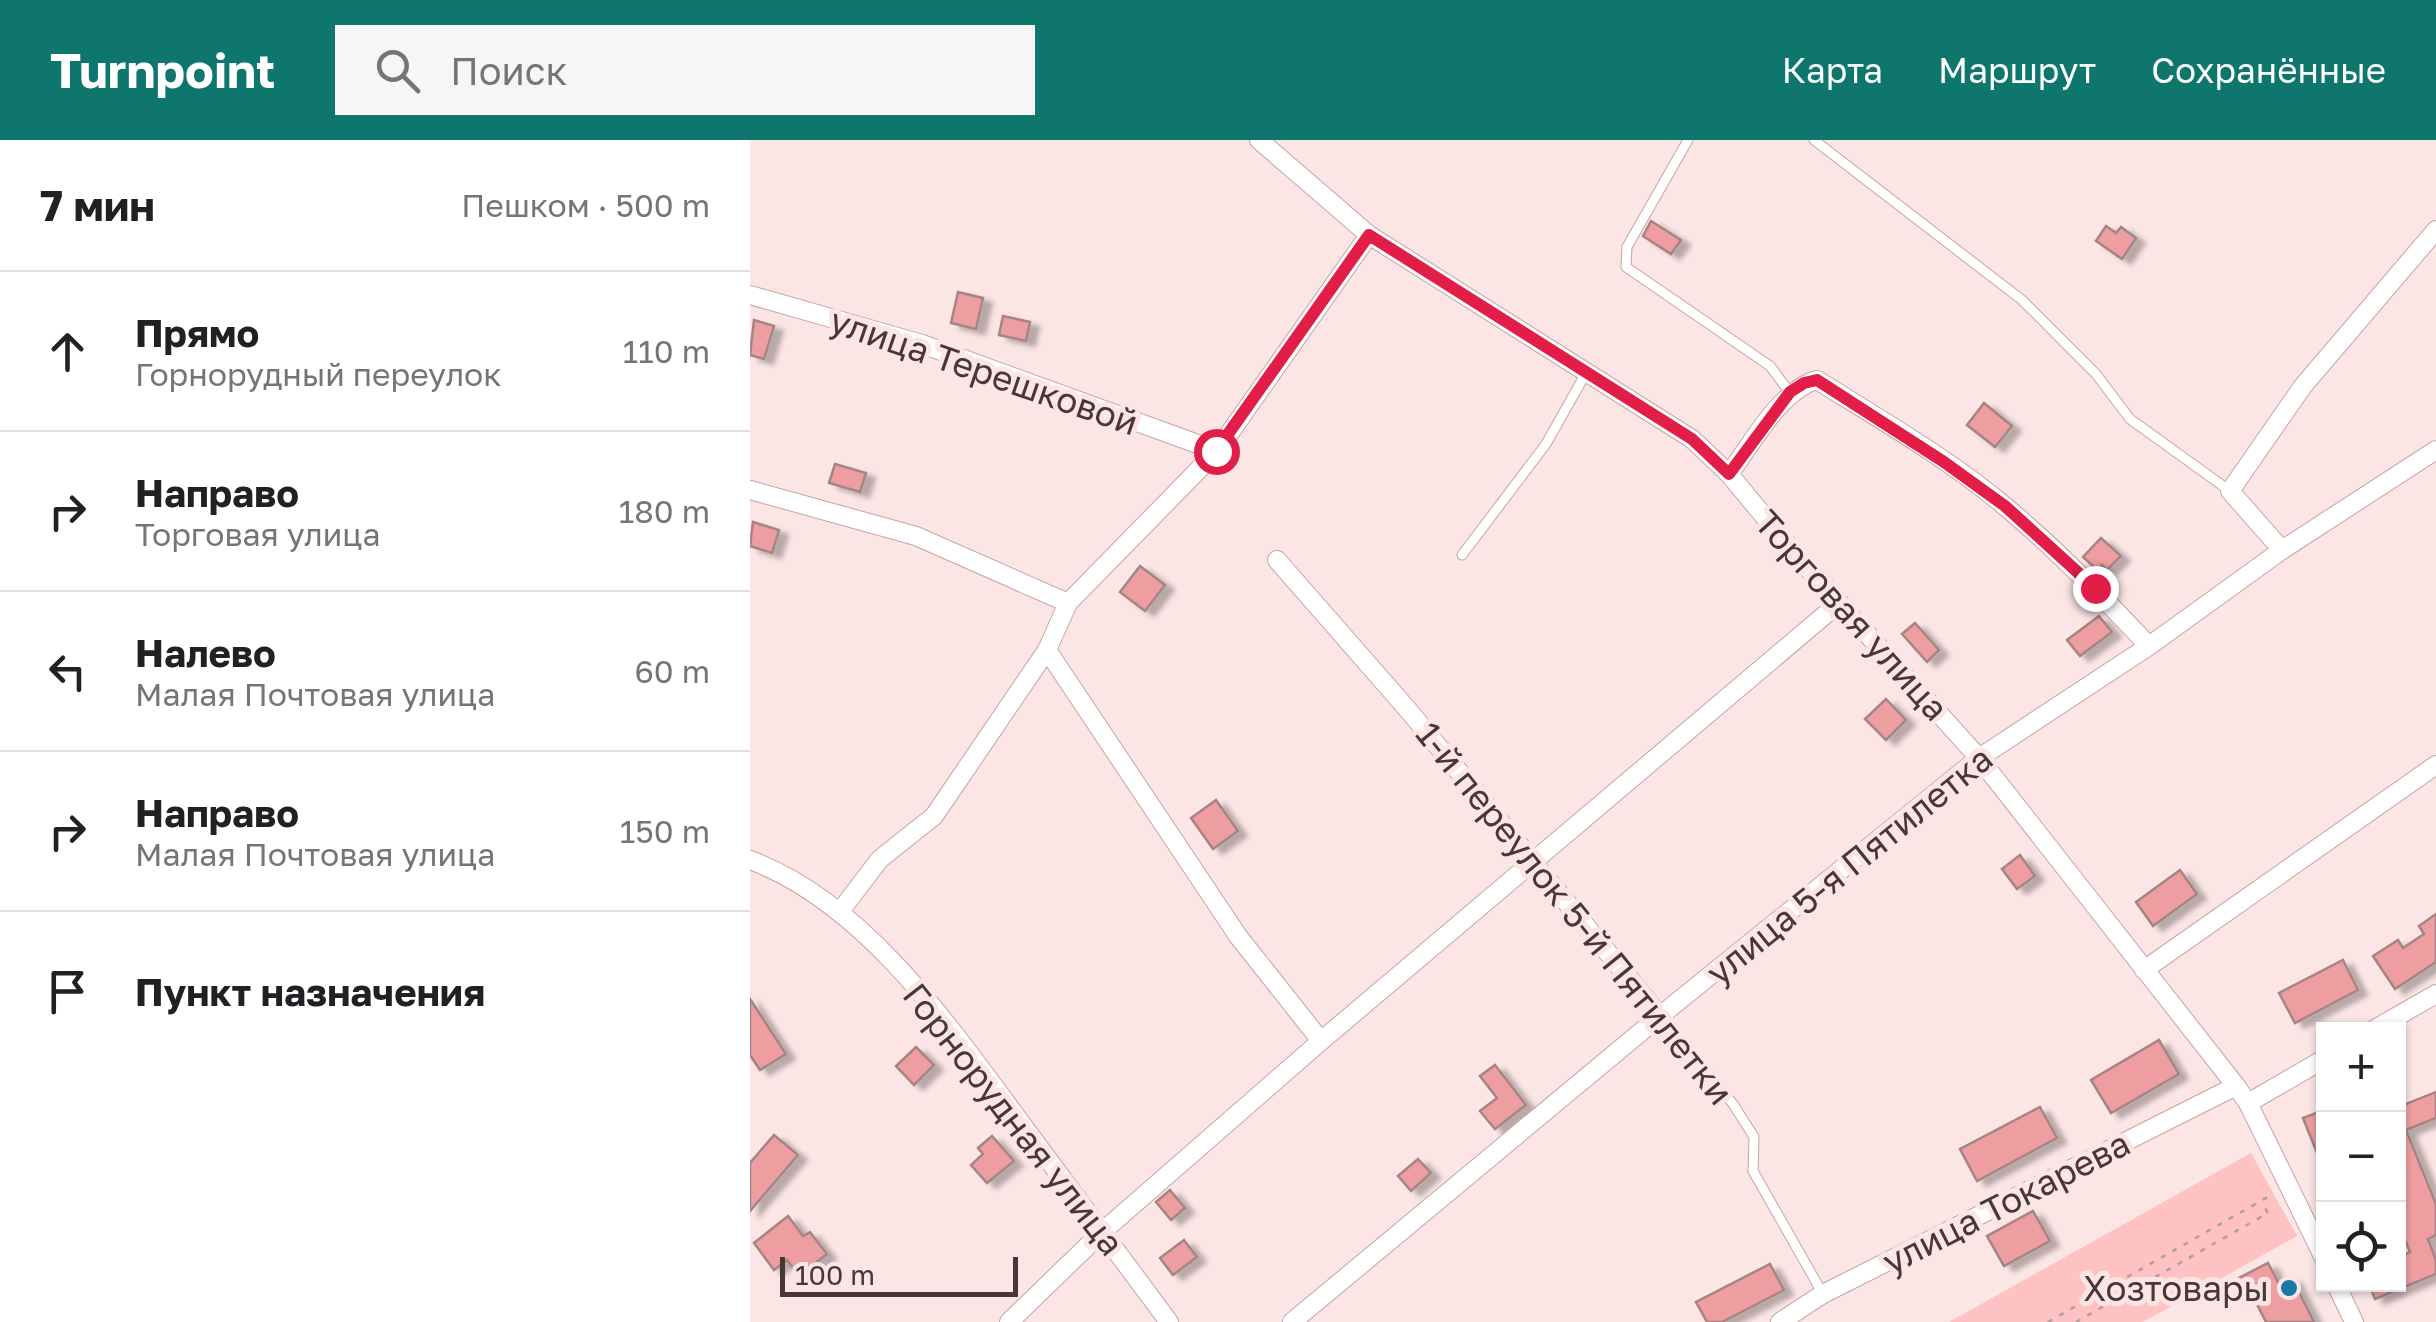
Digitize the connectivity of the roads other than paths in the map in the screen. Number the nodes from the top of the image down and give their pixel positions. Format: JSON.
{"nodes":[{"id":1,"x":1688,"y":140,"type":"edge"},
{"id":2,"x":1814,"y":140,"type":"edge"},
{"id":3,"x":1266,"y":143,"type":"edge"},
{"id":4,"x":2436,"y":230,"type":"edge"},
{"id":5,"x":1369,"y":235,"type":"junction"},
{"id":6,"x":750,"y":295,"type":"edge"},
{"id":7,"x":1586,"y":374,"type":"junction"},
{"id":8,"x":1790,"y":392,"type":"junction"},
{"id":9,"x":2436,"y":450,"type":"edge"},
{"id":10,"x":1216,"y":451,"type":"junction"},
{"id":11,"x":1729,"y":474,"type":"junction"},
{"id":12,"x":750,"y":490,"type":"edge"},
{"id":13,"x":2230,"y":491,"type":"junction"},
{"id":14,"x":2282,"y":550,"type":"junction"},
{"id":15,"x":1462,"y":555,"type":"dead end"},
{"id":16,"x":1278,"y":560,"type":"dead end"},
{"id":17,"x":1068,"y":603,"type":"junction"},
{"id":18,"x":1838,"y":603,"type":"junction"},
{"id":19,"x":2149,"y":646,"type":"junction"},
{"id":20,"x":1048,"y":650,"type":"junction"},
{"id":21,"x":1980,"y":758,"type":"junction"},
{"id":22,"x":2436,"y":765,"type":"edge"},
{"id":23,"x":750,"y":860,"type":"edge"},
{"id":24,"x":1532,"y":864,"type":"junction"},
{"id":25,"x":840,"y":910,"type":"junction"},
{"id":26,"x":2144,"y":970,"type":"junction"},
{"id":27,"x":2436,"y":994,"type":"edge"},
{"id":28,"x":1660,"y":1016,"type":"junction"},
{"id":29,"x":2389,"y":1022,"type":"edge"},
{"id":30,"x":1321,"y":1041,"type":"junction"},
{"id":31,"x":2316,"y":1064,"type":"edge"},
{"id":32,"x":2236,"y":1086,"type":"junction"},
{"id":33,"x":2248,"y":1102,"type":"junction"},
{"id":34,"x":1102,"y":1232,"type":"junction"},
{"id":35,"x":2316,"y":1242,"type":"edge"},
{"id":36,"x":2340,"y":1292,"type":"edge"},
{"id":37,"x":1823,"y":1294,"type":"junction"},
{"id":38,"x":1010,"y":1322,"type":"edge"},
{"id":39,"x":1169,"y":1322,"type":"edge"},
{"id":40,"x":1292,"y":1322,"type":"edge"},
{"id":41,"x":1780,"y":1322,"type":"edge"},
{"id":42,"x":2354,"y":1322,"type":"edge"}],
"edges":[{"from":1,"to":8,"type":"lane"},
{"from":2,"to":13,"type":"lane"},
{"from":3,"to":5,"type":"street","name":"Торговая улица"},
{"from":4,"to":13,"type":"street"},
{"from":5,"to":7,"type":"street","name":"Торговая улица"},
{"from":5,"to":10,"type":"street"},
{"from":6,"to":10,"type":"street","name":"улица Терешковой"},
{"from":7,"to":11,"type":"street","name":"Торговая улица"},
{"from":7,"to":15,"type":"lane"},
{"from":8,"to":11,"type":"street"},
{"from":8,"to":19,"type":"street"},
{"from":9,"to":14,"type":"street","name":"улица 5-я Пятилетка"},
{"from":10,"to":17,"type":"street"},
{"from":11,"to":18,"type":"street","name":"Торговая улица"},
{"from":12,"to":17,"type":"street"},
{"from":13,"to":14,"type":"street"},
{"from":14,"to":19,"type":"street","name":"улица 5-я Пятилетка"},
{"from":16,"to":24,"type":"street","name":"1-й переулок 5-й Пятилетки"},
{"from":17,"to":20,"type":"street"},
{"from":18,"to":21,"type":"street","name":"Торговая улица"},
{"from":18,"to":24,"type":"street"},
{"from":19,"to":21,"type":"street","name":"улица 5-я Пятилетка"},
{"from":20,"to":25,"type":"street"},
{"from":20,"to":30,"type":"street"},
{"from":21,"to":26,"type":"street","name":"Торговая улица"},
{"from":21,"to":28,"type":"street","name":"улица 5-я Пятилетка"},
{"from":22,"to":26,"type":"street"},
{"from":23,"to":25,"type":"street","name":"Горнорудная улица"},
{"from":24,"to":28,"type":"street","name":"1-й переулок 5-й Пятилетки"},
{"from":24,"to":30,"type":"street"},
{"from":25,"to":34,"type":"street","name":"Горнорудная улица"},
{"from":26,"to":32,"type":"street","name":"Торговая улица"},
{"from":27,"to":29,"type":"street"},
{"from":28,"to":37,"type":"lane","name":"1-й переулок 5-й Пятилетки"},
{"from":28,"to":40,"type":"street","name":"улица 5-я Пятилетка"},
{"from":30,"to":34,"type":"street"},
{"from":31,"to":33,"type":"street"},
{"from":32,"to":33,"type":"street","name":"Торговая улица"},
{"from":32,"to":37,"type":"street","name":"улица Токарева"},
{"from":33,"to":35,"type":"street","name":"Торговая улица"},
{"from":34,"to":38,"type":"street"},
{"from":34,"to":39,"type":"street","name":"Горнорудная улица"},
{"from":36,"to":42,"type":"street"},
{"from":37,"to":41,"type":"street","name":"улица Токарева"}]}
